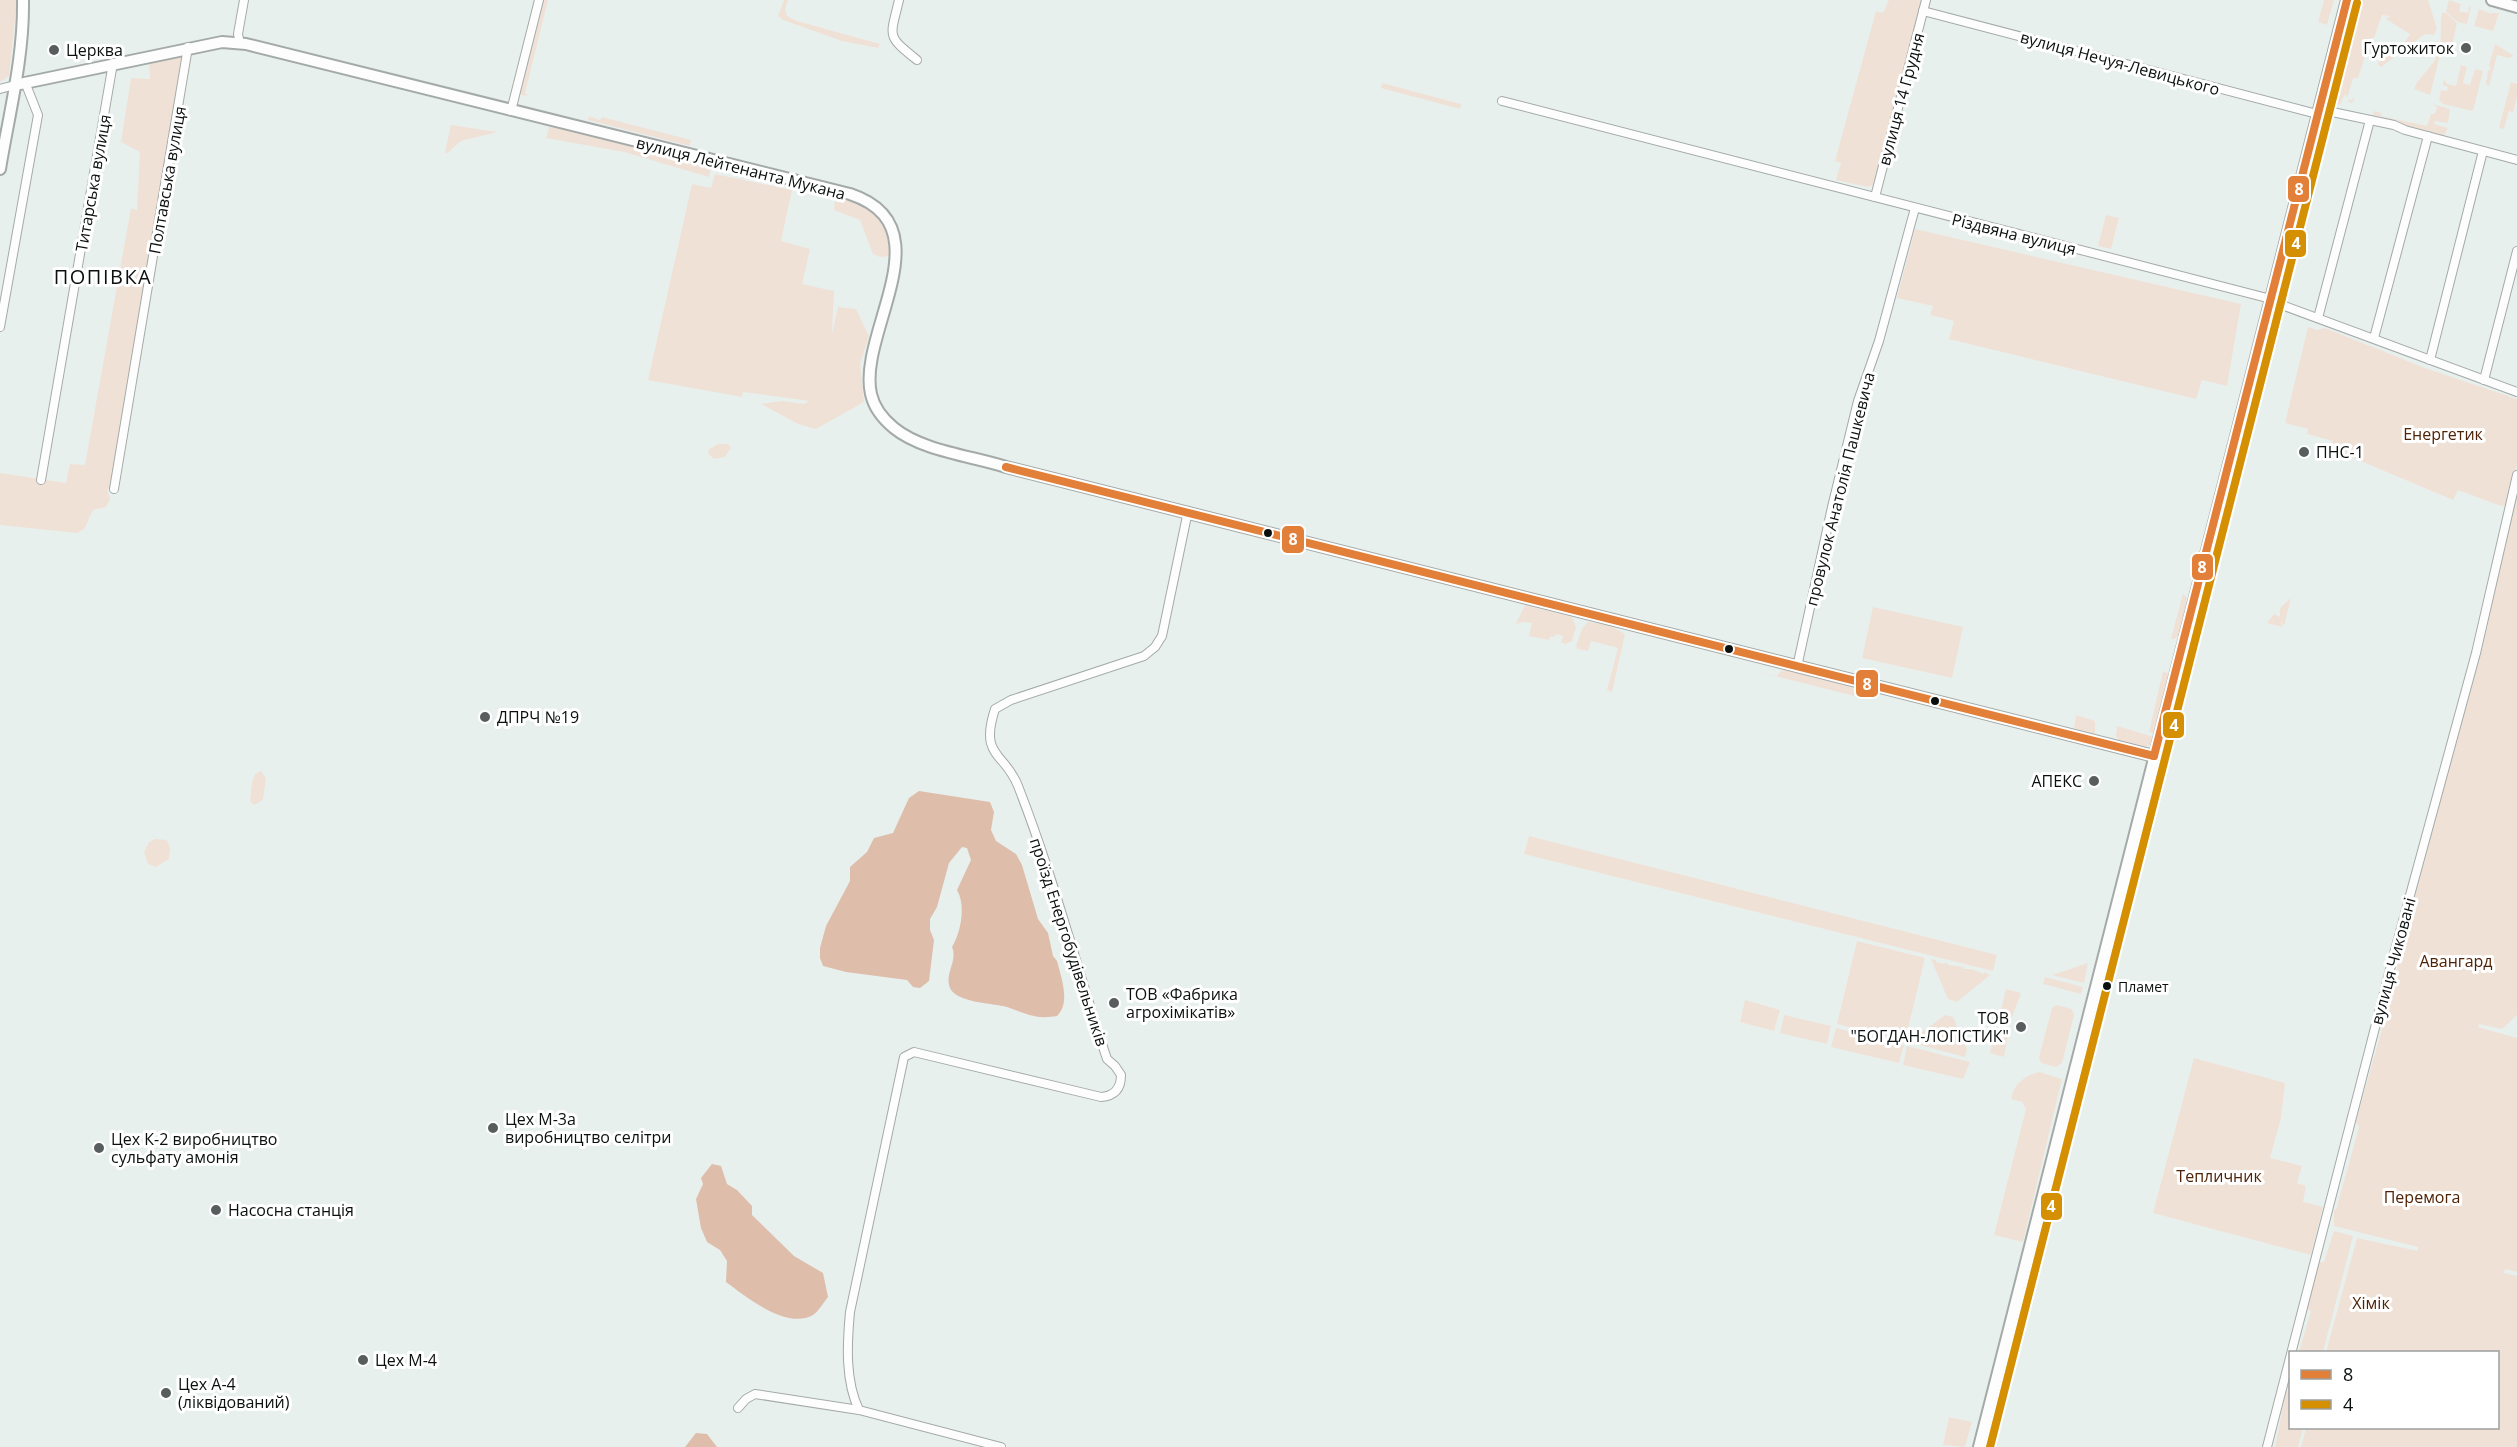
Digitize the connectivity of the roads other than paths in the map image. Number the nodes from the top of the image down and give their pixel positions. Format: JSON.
{"nodes":[{"id":1,"x":23,"y":0,"type":"edge"},
{"id":2,"x":244,"y":0,"type":"edge"},
{"id":3,"x":539,"y":0,"type":"edge"},
{"id":4,"x":899,"y":0,"type":"edge"},
{"id":5,"x":1926,"y":0,"type":"edge"},
{"id":6,"x":2347,"y":0,"type":"edge"},
{"id":7,"x":2492,"y":0,"type":"edge"},
{"id":8,"x":2517,"y":7,"type":"edge"},
{"id":9,"x":1923,"y":11,"type":"junction"},
{"id":10,"x":240,"y":44,"type":"junction"},
{"id":11,"x":188,"y":47,"type":"junction"},
{"id":12,"x":917,"y":60,"type":"dead end"},
{"id":13,"x":113,"y":63,"type":"junction"},
{"id":14,"x":20,"y":83,"type":"junction"},
{"id":15,"x":0,"y":89,"type":"edge"},
{"id":16,"x":1502,"y":101,"type":"dead end"},
{"id":17,"x":511,"y":111,"type":"junction"},
{"id":18,"x":2317,"y":112,"type":"junction"},
{"id":19,"x":2370,"y":120,"type":"junction"},
{"id":20,"x":2428,"y":136,"type":"junction"},
{"id":21,"x":2483,"y":151,"type":"junction"},
{"id":22,"x":2517,"y":160,"type":"edge"},
{"id":23,"x":0,"y":169,"type":"edge"},
{"id":24,"x":1875,"y":197,"type":"junction"},
{"id":25,"x":1915,"y":208,"type":"junction"},
{"id":26,"x":2517,"y":251,"type":"edge"},
{"id":27,"x":2270,"y":298,"type":"junction"},
{"id":28,"x":2318,"y":318,"type":"junction"},
{"id":29,"x":0,"y":323,"type":"edge"},
{"id":30,"x":2374,"y":338,"type":"junction"},
{"id":31,"x":2430,"y":360,"type":"junction"},
{"id":32,"x":2484,"y":380,"type":"junction"},
{"id":33,"x":2517,"y":392,"type":"edge"},
{"id":34,"x":2517,"y":475,"type":"edge"},
{"id":35,"x":40,"y":480,"type":"dead end"},
{"id":36,"x":114,"y":489,"type":"dead end"},
{"id":37,"x":1188,"y":512,"type":"junction"},
{"id":38,"x":1797,"y":667,"type":"junction"},
{"id":39,"x":2154,"y":756,"type":"junction"},
{"id":40,"x":2292,"y":1351,"type":"edge"},
{"id":41,"x":2289,"y":1362,"type":"edge"},
{"id":42,"x":738,"y":1408,"type":"dead end"},
{"id":43,"x":859,"y":1410,"type":"junction"},
{"id":44,"x":1001,"y":1447,"type":"edge"},
{"id":45,"x":1979,"y":1447,"type":"edge"},
{"id":46,"x":2267,"y":1447,"type":"edge"}],
"edges":[{"from":1,"to":14,"type":"main road"},
{"from":2,"to":10,"type":"street"},
{"from":3,"to":17,"type":"street"},
{"from":4,"to":12,"type":"street"},
{"from":5,"to":9,"type":"street","name":"вулиця 14 Грудня"},
{"from":6,"to":18,"type":"main road"},
{"from":7,"to":8,"type":"main road"},
{"from":9,"to":18,"type":"street","name":"вулиця Нечуя-Левицького"},
{"from":9,"to":24,"type":"street","name":"вулиця 14 Грудня"},
{"from":10,"to":11,"type":"main road","name":"вулиця Лейтенанта Мукана"},
{"from":10,"to":17,"type":"main road","name":"вулиця Лейтенанта Мукана"},
{"from":11,"to":13,"type":"main road","name":"вулиця Лейтенанта Мукана"},
{"from":11,"to":36,"type":"street","name":"Полтавська вулиця"},
{"from":13,"to":14,"type":"main road","name":"вулиця Лейтенанта Мукана"},
{"from":13,"to":35,"type":"street","name":"Титарська вулиця"},
{"from":14,"to":15,"type":"street"},
{"from":14,"to":23,"type":"main road"},
{"from":14,"to":29,"type":"street"},
{"from":16,"to":24,"type":"street","name":"Різдвяна вулиця"},
{"from":17,"to":37,"type":"main road","name":"вулиця Лейтенанта Мукана"},
{"from":18,"to":19,"type":"street","name":"вулиця Нечуя-Левицького"},
{"from":18,"to":27,"type":"main road"},
{"from":19,"to":20,"type":"street","name":"вулиця Нечуя-Левицького"},
{"from":19,"to":28,"type":"street"},
{"from":20,"to":21,"type":"street","name":"вулиця Нечуя-Левицького"},
{"from":20,"to":30,"type":"street"},
{"from":21,"to":22,"type":"street","name":"вулиця Нечуя-Левицького"},
{"from":21,"to":31,"type":"street"},
{"from":24,"to":25,"type":"street","name":"Різдвяна вулиця"},
{"from":25,"to":27,"type":"street","name":"Різдвяна вулиця"},
{"from":25,"to":38,"type":"street","name":"провулок Анатолія Пашкевича"},
{"from":26,"to":32,"type":"street"},
{"from":27,"to":28,"type":"street","name":"Різдвяна вулиця"},
{"from":27,"to":39,"type":"main road"},
{"from":28,"to":30,"type":"street","name":"Різдвяна вулиця"},
{"from":30,"to":31,"type":"street","name":"Різдвяна вулиця"},
{"from":31,"to":32,"type":"street","name":"Різдвяна вулиця"},
{"from":32,"to":33,"type":"street","name":"Різдвяна вулиця"},
{"from":34,"to":40,"type":"street","name":"вулиця Чиковані"},
{"from":37,"to":38,"type":"main road","name":"вулиця Лейтенанта Мукана"},
{"from":37,"to":43,"type":"street","name":"проїзд Енергобудівельників"},
{"from":38,"to":39,"type":"main road","name":"вулиця Лейтенанта Мукана"},
{"from":39,"to":45,"type":"main road"},
{"from":41,"to":46,"type":"street","name":"вулиця Чиковані"},
{"from":42,"to":43,"type":"street"},
{"from":43,"to":44,"type":"street"}]}
